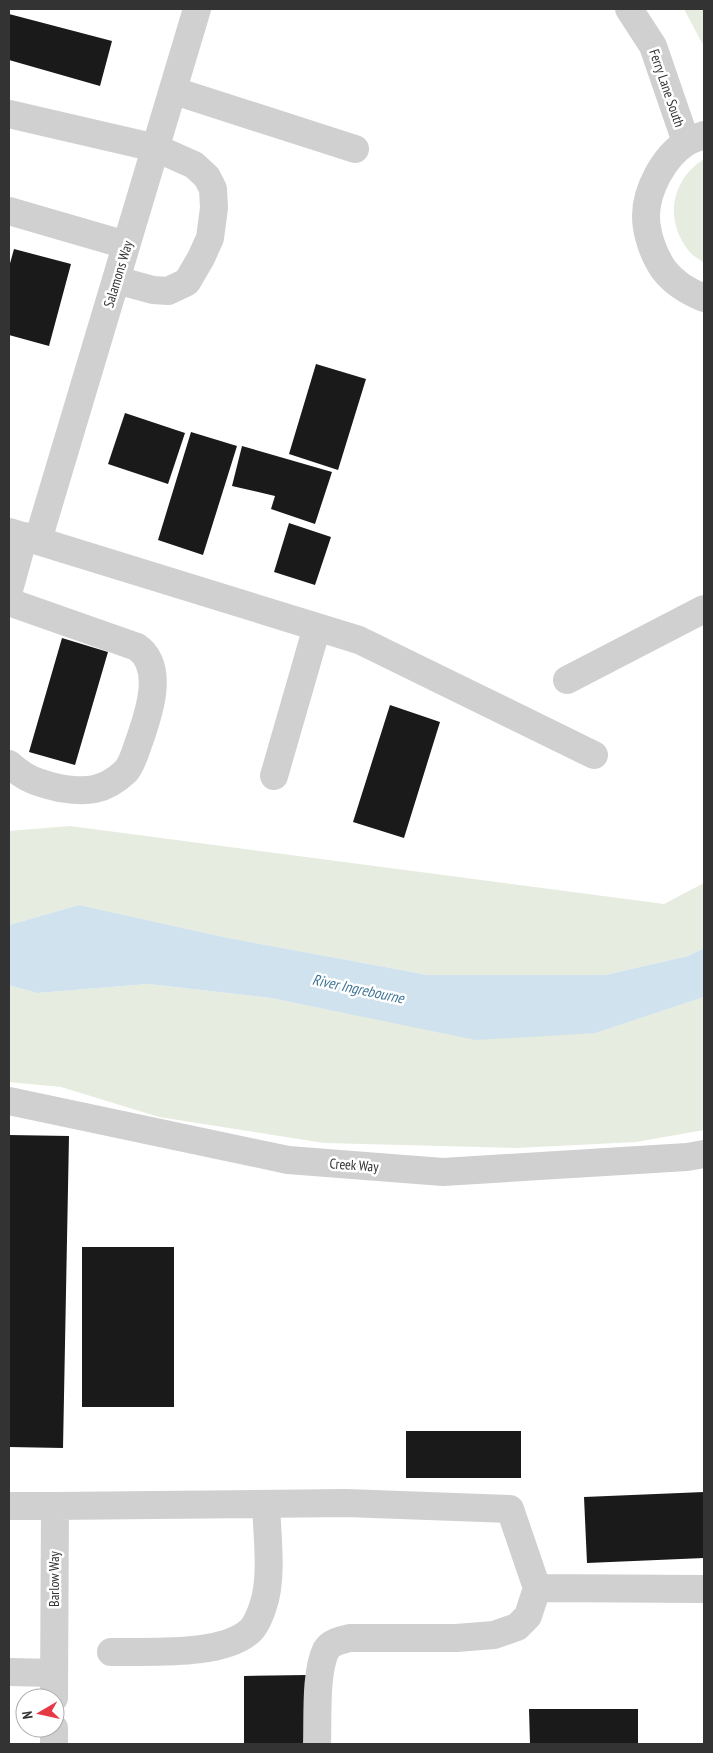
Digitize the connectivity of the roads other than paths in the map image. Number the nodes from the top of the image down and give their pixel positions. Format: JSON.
{"nodes":[{"id":1,"x":198,"y":9,"type":"edge"},
{"id":2,"x":629,"y":9,"type":"edge"},
{"id":3,"x":173,"y":89,"type":"junction"},
{"id":4,"x":9,"y":114,"type":"edge"},
{"id":5,"x":695,"y":138,"type":"edge"},
{"id":6,"x":156,"y":148,"type":"junction"},
{"id":7,"x":355,"y":150,"type":"dead end"},
{"id":8,"x":9,"y":211,"type":"edge"},
{"id":9,"x":126,"y":245,"type":"junction"},
{"id":10,"x":116,"y":280,"type":"junction"},
{"id":11,"x":704,"y":298,"type":"edge"},
{"id":12,"x":23,"y":536,"type":"edge"},
{"id":13,"x":9,"y":590,"type":"edge"},
{"id":14,"x":9,"y":602,"type":"edge"},
{"id":15,"x":704,"y":610,"type":"edge"},
{"id":16,"x":317,"y":627,"type":"junction"},
{"id":17,"x":568,"y":680,"type":"dead end"},
{"id":18,"x":594,"y":755,"type":"dead end"},
{"id":19,"x":9,"y":764,"type":"edge"},
{"id":20,"x":274,"y":776,"type":"dead end"},
{"id":21,"x":9,"y":1101,"type":"edge"},
{"id":22,"x":704,"y":1154,"type":"edge"},
{"id":23,"x":266,"y":1504,"type":"junction"},
{"id":24,"x":9,"y":1506,"type":"edge"},
{"id":25,"x":55,"y":1506,"type":"junction"},
{"id":26,"x":537,"y":1588,"type":"junction"},
{"id":27,"x":704,"y":1589,"type":"edge"},
{"id":28,"x":111,"y":1652,"type":"dead end"},
{"id":29,"x":9,"y":1672,"type":"edge"},
{"id":30,"x":54,"y":1686,"type":"edge"},
{"id":31,"x":317,"y":1744,"type":"edge"}],
"edges":[{"from":1,"to":3,"type":"street","name":"Salamons Way"},
{"from":2,"to":5,"type":"street","name":"Ferry Lane South"},
{"from":3,"to":6,"type":"street","name":"Salamons Way"},
{"from":3,"to":7,"type":"street"},
{"from":4,"to":6,"type":"street"},
{"from":5,"to":11,"type":"street"},
{"from":6,"to":9,"type":"street","name":"Salamons Way"},
{"from":6,"to":10,"type":"street"},
{"from":8,"to":9,"type":"street"},
{"from":9,"to":10,"type":"street","name":"Salamons Way"},
{"from":10,"to":12,"type":"street","name":"Salamons Way"},
{"from":12,"to":13,"type":"street","name":"Salamons Way"},
{"from":12,"to":16,"type":"street"},
{"from":14,"to":19,"type":"street"},
{"from":15,"to":17,"type":"street"},
{"from":16,"to":18,"type":"street"},
{"from":16,"to":20,"type":"street"},
{"from":21,"to":22,"type":"street","name":"Creek Way"},
{"from":23,"to":25,"type":"street"},
{"from":23,"to":26,"type":"street"},
{"from":23,"to":28,"type":"street"},
{"from":24,"to":25,"type":"street"},
{"from":25,"to":30,"type":"street","name":"Barlow Way"},
{"from":26,"to":27,"type":"street"},
{"from":26,"to":31,"type":"street"},
{"from":29,"to":30,"type":"street"}]}
